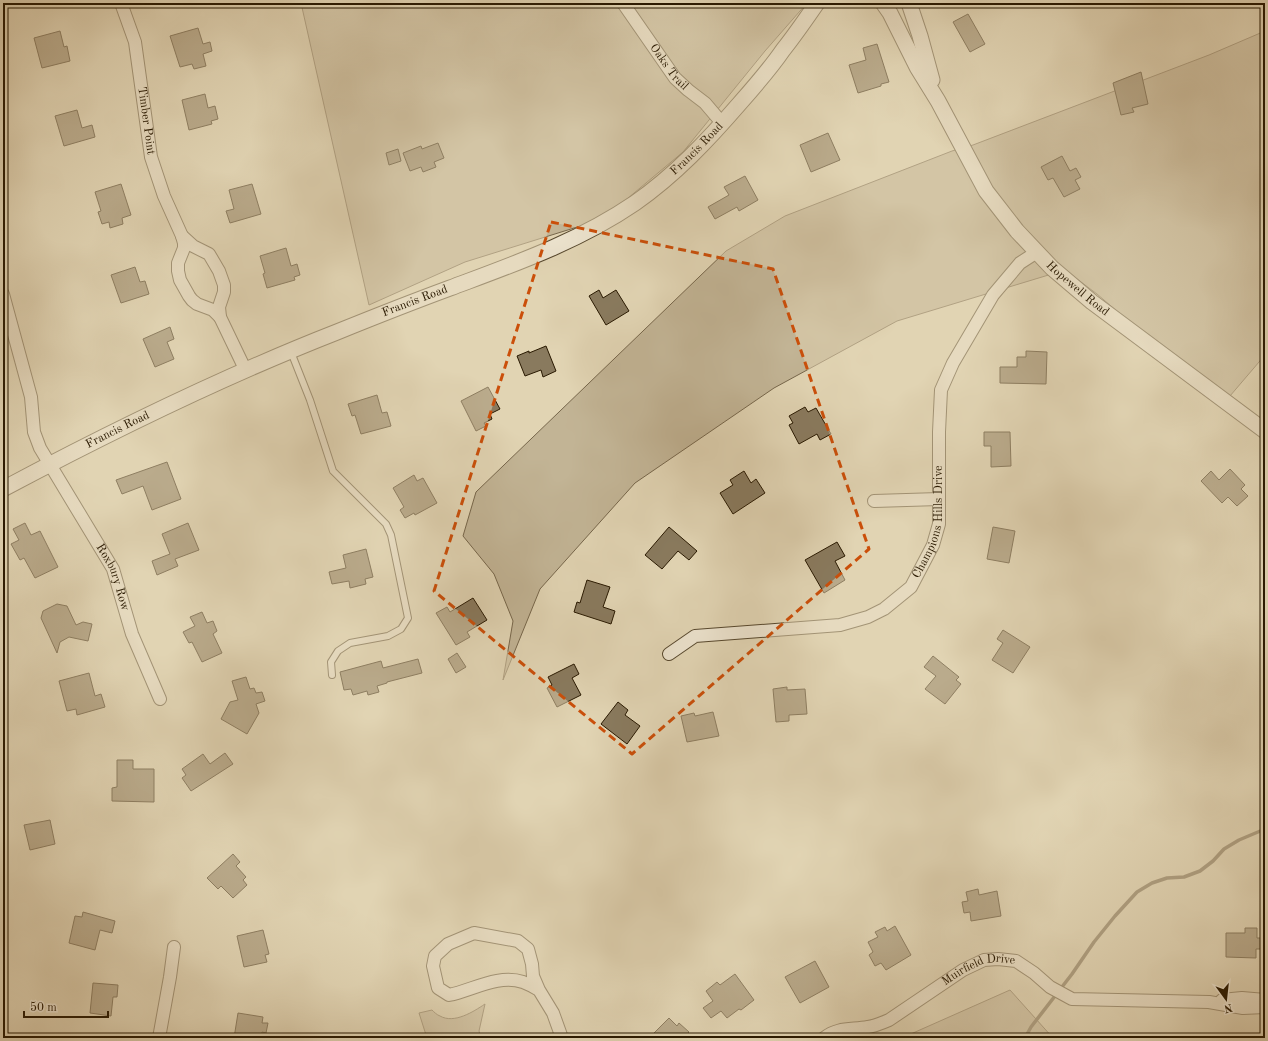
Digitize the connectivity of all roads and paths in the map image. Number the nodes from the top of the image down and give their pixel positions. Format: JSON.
{"nodes":[{"id":1,"x":122,"y":3,"type":"edge"},
{"id":2,"x":624,"y":3,"type":"edge"},
{"id":3,"x":817,"y":3,"type":"edge"},
{"id":4,"x":828,"y":3,"type":"edge"},
{"id":5,"x":883,"y":3,"type":"edge"},
{"id":6,"x":896,"y":3,"type":"edge"},
{"id":7,"x":909,"y":3,"type":"edge"},
{"id":8,"x":783,"y":52,"type":"junction"},
{"id":9,"x":932,"y":80,"type":"junction"},
{"id":10,"x":938,"y":101,"type":"junction"},
{"id":11,"x":722,"y":123,"type":"junction"},
{"id":12,"x":182,"y":236,"type":"junction"},
{"id":13,"x":1037,"y":252,"type":"junction"},
{"id":14,"x":3,"y":294,"type":"edge"},
{"id":15,"x":220,"y":317,"type":"junction"},
{"id":16,"x":291,"y":350,"type":"junction"},
{"id":17,"x":245,"y":370,"type":"junction"},
{"id":18,"x":1265,"y":431,"type":"edge"},
{"id":19,"x":48,"y":465,"type":"junction"},
{"id":20,"x":3,"y":489,"type":"edge"},
{"id":21,"x":939,"y":499,"type":"junction"},
{"id":22,"x":874,"y":501,"type":"dead end"},
{"id":23,"x":669,"y":654,"type":"dead end"},
{"id":24,"x":332,"y":675,"type":"dead end"},
{"id":25,"x":160,"y":699,"type":"dead end"},
{"id":26,"x":174,"y":947,"type":"dead end"},
{"id":27,"x":539,"y":990,"type":"junction"},
{"id":28,"x":1265,"y":1000,"type":"edge"},
{"id":29,"x":1209,"y":1002,"type":"junction"},
{"id":30,"x":1265,"y":1008,"type":"edge"},
{"id":31,"x":159,"y":1038,"type":"edge"},
{"id":32,"x":562,"y":1038,"type":"edge"},
{"id":33,"x":824,"y":1038,"type":"edge"}],
"edges":[{"from":1,"to":12,"type":"street","name":"Timber Point"},
{"from":2,"to":11,"type":"street","name":"Oaks Trail"},
{"from":3,"to":8,"type":"street","name":"Francis Road"},
{"from":4,"to":8,"type":"street","name":"Francis Road"},
{"from":5,"to":10,"type":"street","name":"Hopewell Road"},
{"from":6,"to":9,"type":"street","name":"Hopewell Road"},
{"from":7,"to":9,"type":"street"},
{"from":8,"to":11,"type":"street","name":"Francis Road"},
{"from":9,"to":10,"type":"street","name":"Hopewell Road"},
{"from":10,"to":13,"type":"street","name":"Hopewell Road"},
{"from":11,"to":16,"type":"street","name":"Francis Road"},
{"from":12,"to":15,"type":"street","name":"Timber Point"},
{"from":12,"to":15,"type":"street","name":"Timber Point"},
{"from":13,"to":18,"type":"street","name":"Hopewell Road"},
{"from":13,"to":21,"type":"street","name":"Champions Hills Drive"},
{"from":14,"to":19,"type":"street","name":"Roxbury Row"},
{"from":15,"to":17,"type":"street"},
{"from":16,"to":17,"type":"street","name":"Francis Road"},
{"from":16,"to":24,"type":"lane"},
{"from":17,"to":19,"type":"street","name":"Francis Road"},
{"from":19,"to":20,"type":"street","name":"Francis Road"},
{"from":19,"to":25,"type":"street","name":"Roxbury Row"},
{"from":21,"to":22,"type":"street"},
{"from":21,"to":23,"type":"street","name":"Champions Hills Drive"},
{"from":26,"to":31,"type":"street"},
{"from":27,"to":27,"type":"street"},
{"from":27,"to":32,"type":"street"},
{"from":28,"to":29,"type":"street","name":"Muirfield Drive"},
{"from":29,"to":30,"type":"street","name":"Muirfield Drive"},
{"from":29,"to":33,"type":"street","name":"Muirfield Drive"}]}
